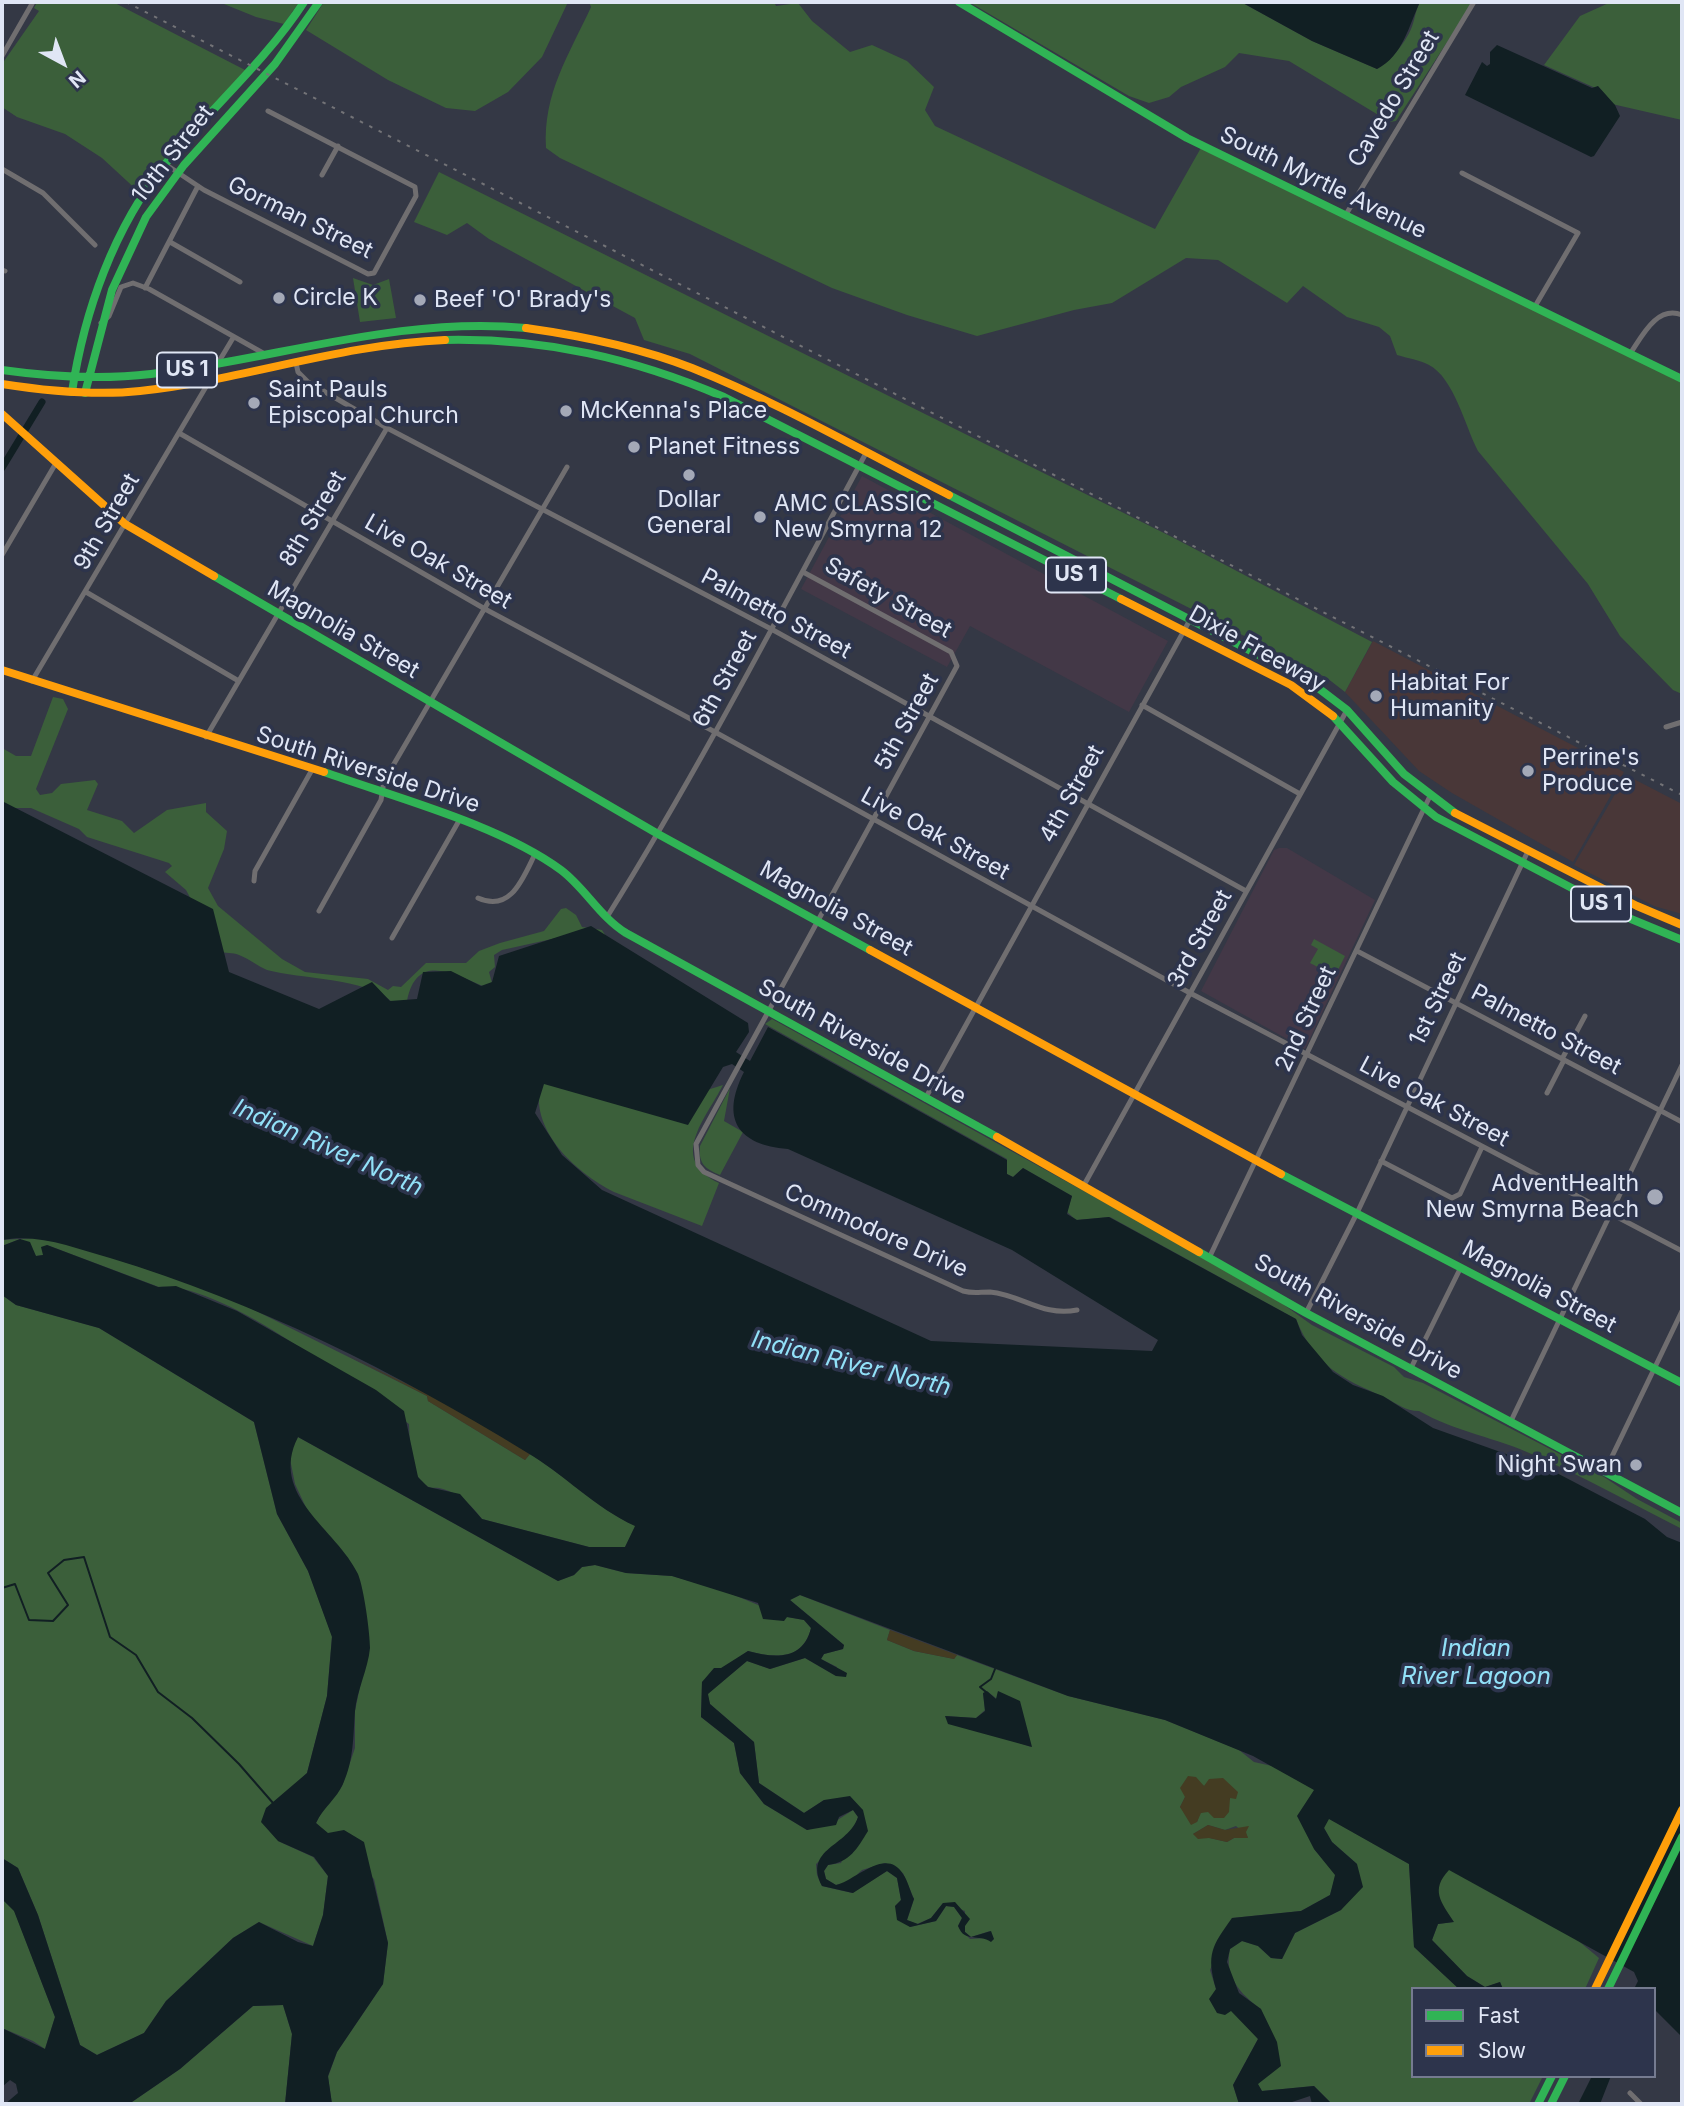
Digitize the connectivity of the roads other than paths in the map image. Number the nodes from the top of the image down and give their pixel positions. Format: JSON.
{"nodes":[{"id":1,"x":33,"y":2,"type":"edge"},
{"id":2,"x":304,"y":2,"type":"edge"},
{"id":3,"x":319,"y":2,"type":"edge"},
{"id":4,"x":959,"y":2,"type":"edge"},
{"id":5,"x":1474,"y":2,"type":"edge"},
{"id":6,"x":275,"y":43,"type":"junction"},
{"id":7,"x":286,"y":49,"type":"junction"},
{"id":8,"x":2,"y":54,"type":"edge"},
{"id":9,"x":236,"y":89,"type":"junction"},
{"id":10,"x":245,"y":97,"type":"junction"},
{"id":11,"x":268,"y":111,"type":"dead end"},
{"id":12,"x":338,"y":146,"type":"junction"},
{"id":13,"x":166,"y":164,"type":"junction"},
{"id":14,"x":2,"y":169,"type":"edge"},
{"id":15,"x":178,"y":172,"type":"junction"},
{"id":16,"x":1462,"y":173,"type":"dead end"},
{"id":17,"x":322,"y":175,"type":"dead end"},
{"id":18,"x":198,"y":186,"type":"junction"},
{"id":19,"x":1345,"y":216,"type":"junction"},
{"id":20,"x":170,"y":242,"type":"junction"},
{"id":21,"x":95,"y":245,"type":"dead end"},
{"id":22,"x":240,"y":282,"type":"dead end"},
{"id":23,"x":145,"y":288,"type":"junction"},
{"id":24,"x":1534,"y":308,"type":"junction"},
{"id":25,"x":1682,"y":315,"type":"edge"},
{"id":26,"x":101,"y":323,"type":"junction"},
{"id":27,"x":494,"y":325,"type":"junction"},
{"id":28,"x":446,"y":326,"type":"junction"},
{"id":29,"x":233,"y":338,"type":"junction"},
{"id":30,"x":447,"y":340,"type":"junction"},
{"id":31,"x":494,"y":340,"type":"junction"},
{"id":32,"x":320,"y":344,"type":"junction"},
{"id":33,"x":634,"y":348,"type":"junction"},
{"id":34,"x":292,"y":349,"type":"junction"},
{"id":35,"x":266,"y":354,"type":"junction"},
{"id":36,"x":1630,"y":354,"type":"junction"},
{"id":37,"x":629,"y":360,"type":"junction"},
{"id":38,"x":218,"y":363,"type":"junction"},
{"id":39,"x":296,"y":363,"type":"junction"},
{"id":40,"x":272,"y":367,"type":"junction"},
{"id":41,"x":2,"y":370,"type":"edge"},
{"id":42,"x":74,"y":379,"type":"junction"},
{"id":43,"x":87,"y":379,"type":"junction"},
{"id":44,"x":210,"y":379,"type":"junction"},
{"id":45,"x":1682,"y":379,"type":"edge"},
{"id":46,"x":2,"y":384,"type":"edge"},
{"id":47,"x":72,"y":392,"type":"junction"},
{"id":48,"x":85,"y":393,"type":"junction"},
{"id":49,"x":753,"y":396,"type":"junction"},
{"id":50,"x":747,"y":408,"type":"junction"},
{"id":51,"x":2,"y":416,"type":"edge"},
{"id":52,"x":387,"y":428,"type":"junction"},
{"id":53,"x":180,"y":433,"type":"junction"},
{"id":54,"x":866,"y":453,"type":"junction"},
{"id":55,"x":56,"y":463,"type":"junction"},
{"id":56,"x":860,"y":465,"type":"junction"},
{"id":57,"x":567,"y":467,"type":"dead end"},
{"id":58,"x":542,"y":511,"type":"junction"},
{"id":59,"x":333,"y":522,"type":"junction"},
{"id":60,"x":125,"y":524,"type":"junction"},
{"id":61,"x":1032,"y":538,"type":"junction"},
{"id":62,"x":1026,"y":550,"type":"junction"},
{"id":63,"x":2,"y":555,"type":"edge"},
{"id":64,"x":803,"y":572,"type":"junction"},
{"id":65,"x":86,"y":592,"type":"junction"},
{"id":66,"x":485,"y":609,"type":"junction"},
{"id":67,"x":276,"y":614,"type":"junction"},
{"id":68,"x":1191,"y":618,"type":"junction"},
{"id":69,"x":1185,"y":630,"type":"junction"},
{"id":70,"x":772,"y":631,"type":"junction"},
{"id":71,"x":955,"y":657,"type":"joint"},
{"id":72,"x":2,"y":670,"type":"edge"},
{"id":73,"x":237,"y":680,"type":"junction"},
{"id":74,"x":32,"y":681,"type":"junction"},
{"id":75,"x":430,"y":701,"type":"junction"},
{"id":76,"x":1142,"y":705,"type":"junction"},
{"id":77,"x":1347,"y":710,"type":"junction"},
{"id":78,"x":930,"y":717,"type":"junction"},
{"id":79,"x":1340,"y":722,"type":"junction"},
{"id":80,"x":1682,"y":722,"type":"edge"},
{"id":81,"x":1666,"y":727,"type":"dead end"},
{"id":82,"x":715,"y":732,"type":"junction"},
{"id":83,"x":206,"y":737,"type":"junction"},
{"id":84,"x":313,"y":768,"type":"junction"},
{"id":85,"x":381,"y":791,"type":"junction"},
{"id":86,"x":1300,"y":794,"type":"junction"},
{"id":87,"x":1430,"y":796,"type":"junction"},
{"id":88,"x":1087,"y":805,"type":"junction"},
{"id":89,"x":1424,"y":809,"type":"junction"},
{"id":90,"x":460,"y":819,"type":"junction"},
{"id":91,"x":873,"y":820,"type":"junction"},
{"id":92,"x":658,"y":834,"type":"junction"},
{"id":93,"x":1528,"y":851,"type":"junction"},
{"id":94,"x":535,"y":854,"type":"junction"},
{"id":95,"x":1522,"y":863,"type":"junction"},
{"id":96,"x":254,"y":881,"type":"dead end"},
{"id":97,"x":1246,"y":891,"type":"junction"},
{"id":98,"x":478,"y":898,"type":"dead end"},
{"id":99,"x":1031,"y":906,"type":"junction"},
{"id":100,"x":1637,"y":906,"type":"junction"},
{"id":101,"x":319,"y":911,"type":"dead end"},
{"id":102,"x":607,"y":917,"type":"junction"},
{"id":103,"x":1631,"y":919,"type":"junction"},
{"id":104,"x":817,"y":920,"type":"junction"},
{"id":105,"x":1682,"y":925,"type":"edge"},
{"id":106,"x":392,"y":938,"type":"dead end"},
{"id":107,"x":1682,"y":940,"type":"edge"},
{"id":108,"x":1357,"y":951,"type":"junction"},
{"id":109,"x":1190,"y":993,"type":"junction"},
{"id":110,"x":1456,"y":1003,"type":"junction"},
{"id":111,"x":976,"y":1007,"type":"junction"},
{"id":112,"x":766,"y":1011,"type":"junction"},
{"id":113,"x":1585,"y":1016,"type":"dead end"},
{"id":114,"x":1308,"y":1056,"type":"junction"},
{"id":115,"x":1563,"y":1059,"type":"junction"},
{"id":116,"x":1682,"y":1065,"type":"edge"},
{"id":117,"x":1547,"y":1093,"type":"dead end"},
{"id":118,"x":1134,"y":1095,"type":"junction"},
{"id":119,"x":925,"y":1099,"type":"junction"},
{"id":120,"x":1405,"y":1108,"type":"junction"},
{"id":121,"x":1660,"y":1110,"type":"junction"},
{"id":122,"x":1682,"y":1122,"type":"edge"},
{"id":123,"x":702,"y":1134,"type":"joint"},
{"id":124,"x":1482,"y":1147,"type":"junction"},
{"id":125,"x":1381,"y":1161,"type":"junction"},
{"id":126,"x":1258,"y":1162,"type":"junction"},
{"id":127,"x":1084,"y":1185,"type":"junction"},
{"id":128,"x":1357,"y":1213,"type":"junction"},
{"id":129,"x":1611,"y":1214,"type":"junction"},
{"id":130,"x":1682,"y":1251,"type":"edge"},
{"id":131,"x":1210,"y":1256,"type":"junction"},
{"id":132,"x":1461,"y":1267,"type":"junction"},
{"id":133,"x":1077,"y":1310,"type":"dead end"},
{"id":134,"x":1682,"y":1311,"type":"edge"},
{"id":135,"x":1306,"y":1313,"type":"junction"},
{"id":136,"x":1561,"y":1320,"type":"junction"},
{"id":137,"x":1654,"y":1369,"type":"junction"},
{"id":138,"x":1410,"y":1370,"type":"junction"},
{"id":139,"x":1682,"y":1383,"type":"edge"},
{"id":140,"x":1510,"y":1423,"type":"junction"},
{"id":141,"x":1604,"y":1473,"type":"junction"},
{"id":142,"x":1682,"y":1513,"type":"edge"},
{"id":143,"x":1682,"y":1810,"type":"edge"},
{"id":144,"x":1682,"y":1837,"type":"edge"},
{"id":145,"x":1596,"y":1987,"type":"edge"},
{"id":146,"x":1609,"y":1987,"type":"edge"},
{"id":147,"x":1551,"y":2078,"type":"edge"},
{"id":148,"x":1564,"y":2078,"type":"edge"},
{"id":149,"x":1630,"y":2093,"type":"dead end"},
{"id":150,"x":1538,"y":2104,"type":"edge"},
{"id":151,"x":1551,"y":2104,"type":"edge"},
{"id":152,"x":1641,"y":2104,"type":"edge"}],
"edges":[{"from":1,"to":8,"type":"street"},
{"from":2,"to":6,"type":"street","name":"10th Street"},
{"from":3,"to":7,"type":"street","name":"10th Street"},
{"from":4,"to":19,"type":"street","name":"South Myrtle Avenue"},
{"from":5,"to":19,"type":"street","name":"Cavedo Street"},
{"from":6,"to":7,"type":"street"},
{"from":6,"to":9,"type":"street","name":"10th Street"},
{"from":7,"to":10,"type":"street","name":"10th Street"},
{"from":9,"to":10,"type":"street"},
{"from":9,"to":13,"type":"street","name":"10th Street"},
{"from":10,"to":15,"type":"street","name":"10th Street"},
{"from":11,"to":12,"type":"street","name":"Gorman Street"},
{"from":12,"to":17,"type":"street"},
{"from":12,"to":18,"type":"street","name":"Gorman Street"},
{"from":13,"to":15,"type":"street","name":"Gorman Street"},
{"from":13,"to":42,"type":"street","name":"10th Street"},
{"from":14,"to":21,"type":"street"},
{"from":15,"to":18,"type":"street","name":"Gorman Street"},
{"from":15,"to":26,"type":"street","name":"10th Street"},
{"from":16,"to":24,"type":"street"},
{"from":18,"to":20,"type":"street","name":"10th Street"},
{"from":19,"to":24,"type":"street","name":"South Myrtle Avenue"},
{"from":20,"to":22,"type":"street"},
{"from":20,"to":23,"type":"street","name":"10th Street"},
{"from":23,"to":26,"type":"street"},
{"from":23,"to":29,"type":"street"},
{"from":24,"to":36,"type":"street","name":"South Myrtle Avenue"},
{"from":25,"to":36,"type":"street"},
{"from":26,"to":43,"type":"street","name":"10th Street"},
{"from":27,"to":28,"type":"street","number":"US 1"},
{"from":27,"to":31,"type":"street"},
{"from":27,"to":33,"type":"street","number":"US 1"},
{"from":28,"to":30,"type":"street"},
{"from":28,"to":32,"type":"street","number":"US 1"},
{"from":29,"to":35,"type":"street"},
{"from":29,"to":38,"type":"street"},
{"from":30,"to":31,"type":"street","number":"US 1"},
{"from":30,"to":39,"type":"street","number":"US 1"},
{"from":31,"to":37,"type":"street","number":"US 1"},
{"from":32,"to":34,"type":"street","number":"US 1"},
{"from":32,"to":39,"type":"street"},
{"from":33,"to":37,"type":"street"},
{"from":33,"to":49,"type":"street","number":"US 1"},
{"from":34,"to":35,"type":"street","number":"US 1"},
{"from":34,"to":40,"type":"street"},
{"from":35,"to":38,"type":"street","number":"US 1"},
{"from":36,"to":45,"type":"street","name":"South Myrtle Avenue"},
{"from":37,"to":50,"type":"street","number":"US 1"},
{"from":38,"to":43,"type":"street","number":"US 1"},
{"from":39,"to":40,"type":"street","number":"US 1"},
{"from":39,"to":52,"type":"street","name":"Palmetto Street"},
{"from":40,"to":44,"type":"street","number":"US 1"},
{"from":41,"to":42,"type":"street","number":"US 1"},
{"from":42,"to":43,"type":"street","number":"US 1"},
{"from":42,"to":47,"type":"street","name":"10th Street"},
{"from":43,"to":48,"type":"street","name":"10th Street"},
{"from":44,"to":48,"type":"street","number":"US 1"},
{"from":44,"to":53,"type":"street","name":"9th Street"},
{"from":46,"to":47,"type":"street","number":"US 1"},
{"from":47,"to":48,"type":"street","number":"US 1"},
{"from":49,"to":50,"type":"street"},
{"from":49,"to":54,"type":"street","number":"US 1"},
{"from":50,"to":56,"type":"street","number":"US 1"},
{"from":51,"to":55,"type":"street","name":"Magnolia Street"},
{"from":52,"to":58,"type":"street","name":"Palmetto Street"},
{"from":52,"to":59,"type":"street","name":"8th Street"},
{"from":53,"to":59,"type":"street","name":"Live Oak Street"},
{"from":53,"to":60,"type":"street","name":"9th Street"},
{"from":54,"to":56,"type":"street","name":"6th Street"},
{"from":54,"to":61,"type":"street","name":"Dixie Freeway","number":"US 1"},
{"from":55,"to":60,"type":"street","name":"Magnolia Street"},
{"from":55,"to":63,"type":"street"},
{"from":56,"to":62,"type":"street","name":"Dixie Freeway","number":"US 1"},
{"from":56,"to":64,"type":"street","name":"6th Street"},
{"from":57,"to":58,"type":"street"},
{"from":58,"to":66,"type":"street"},
{"from":58,"to":70,"type":"street","name":"Palmetto Street"},
{"from":59,"to":66,"type":"street","name":"Live Oak Street"},
{"from":59,"to":67,"type":"street","name":"8th Street"},
{"from":60,"to":65,"type":"street","name":"9th Street"},
{"from":60,"to":67,"type":"street","name":"Magnolia Street"},
{"from":61,"to":62,"type":"street"},
{"from":61,"to":68,"type":"street","name":"Dixie Freeway","number":"US 1"},
{"from":62,"to":69,"type":"street","name":"Dixie Freeway","number":"US 1"},
{"from":64,"to":70,"type":"street","name":"6th Street"},
{"from":64,"to":71,"type":"street","name":"Safety Street"},
{"from":65,"to":73,"type":"street"},
{"from":65,"to":74,"type":"street","name":"9th Street"},
{"from":66,"to":75,"type":"street"},
{"from":66,"to":82,"type":"street","name":"Live Oak Street"},
{"from":67,"to":73,"type":"street","name":"8th Street"},
{"from":67,"to":75,"type":"street","name":"Magnolia Street"},
{"from":68,"to":69,"type":"street","name":"4th Street"},
{"from":68,"to":77,"type":"street","name":"Dixie Freeway","number":"US 1"},
{"from":69,"to":76,"type":"street","name":"4th Street"},
{"from":69,"to":79,"type":"street","name":"Dixie Freeway","number":"US 1"},
{"from":70,"to":78,"type":"street","name":"Palmetto Street"},
{"from":70,"to":82,"type":"street","name":"6th Street"},
{"from":71,"to":78,"type":"street","name":"5th Street"},
{"from":72,"to":74,"type":"street","name":"South Riverside Drive"},
{"from":73,"to":83,"type":"street","name":"8th Street"},
{"from":74,"to":83,"type":"street","name":"South Riverside Drive"},
{"from":75,"to":85,"type":"street"},
{"from":75,"to":92,"type":"street","name":"Magnolia Street"},
{"from":76,"to":86,"type":"street"},
{"from":76,"to":88,"type":"street","name":"4th Street"},
{"from":77,"to":79,"type":"street","name":"3rd Street"},
{"from":77,"to":87,"type":"street","name":"Dixie Freeway","number":"US 1"},
{"from":78,"to":88,"type":"street","name":"Palmetto Street"},
{"from":78,"to":91,"type":"street","name":"5th Street"},
{"from":79,"to":86,"type":"street","name":"3rd Street"},
{"from":79,"to":89,"type":"street","name":"Dixie Freeway","number":"US 1"},
{"from":80,"to":81,"type":"street"},
{"from":82,"to":91,"type":"street","name":"Live Oak Street"},
{"from":82,"to":92,"type":"street","name":"6th Street"},
{"from":83,"to":84,"type":"street","name":"South Riverside Drive"},
{"from":84,"to":85,"type":"street","name":"South Riverside Drive"},
{"from":84,"to":96,"type":"street"},
{"from":85,"to":90,"type":"street","name":"South Riverside Drive"},
{"from":85,"to":101,"type":"street"},
{"from":86,"to":97,"type":"street","name":"3rd Street"},
{"from":87,"to":89,"type":"street","name":"2nd Street"},
{"from":87,"to":93,"type":"street","name":"Dixie Freeway","number":"US 1"},
{"from":88,"to":97,"type":"street","name":"Palmetto Street"},
{"from":88,"to":99,"type":"street","name":"4th Street"},
{"from":89,"to":95,"type":"street","name":"Dixie Freeway","number":"US 1"},
{"from":89,"to":108,"type":"street","name":"2nd Street"},
{"from":90,"to":94,"type":"street","name":"South Riverside Drive"},
{"from":90,"to":106,"type":"street"},
{"from":91,"to":99,"type":"street","name":"Live Oak Street"},
{"from":91,"to":104,"type":"street","name":"5th Street"},
{"from":92,"to":102,"type":"street","name":"6th Street"},
{"from":92,"to":104,"type":"street","name":"Magnolia Street"},
{"from":93,"to":95,"type":"street","name":"1st Street"},
{"from":93,"to":100,"type":"street","name":"Dixie Freeway","number":"US 1"},
{"from":94,"to":98,"type":"street"},
{"from":94,"to":102,"type":"street","name":"South Riverside Drive"},
{"from":95,"to":103,"type":"street","name":"Dixie Freeway","number":"US 1"},
{"from":95,"to":110,"type":"street","name":"1st Street"},
{"from":97,"to":109,"type":"street","name":"3rd Street"},
{"from":99,"to":109,"type":"street","name":"Live Oak Street"},
{"from":99,"to":111,"type":"street","name":"4th Street"},
{"from":100,"to":103,"type":"street"},
{"from":100,"to":105,"type":"street","name":"Dixie Freeway","number":"US 1"},
{"from":102,"to":112,"type":"street","name":"South Riverside Drive"},
{"from":103,"to":107,"type":"street","name":"Dixie Freeway","number":"US 1"},
{"from":104,"to":111,"type":"street","name":"Magnolia Street"},
{"from":104,"to":112,"type":"street","name":"5th Street"},
{"from":108,"to":110,"type":"street","name":"Palmetto Street"},
{"from":108,"to":114,"type":"street","name":"2nd Street"},
{"from":109,"to":114,"type":"street","name":"Live Oak Street"},
{"from":109,"to":118,"type":"street","name":"3rd Street"},
{"from":110,"to":115,"type":"street","name":"Palmetto Street"},
{"from":110,"to":120,"type":"street","name":"1st Street"},
{"from":111,"to":118,"type":"street","name":"Magnolia Street"},
{"from":111,"to":119,"type":"street","name":"4th Street"},
{"from":112,"to":119,"type":"street","name":"South Riverside Drive"},
{"from":112,"to":123,"type":"street","name":"5th Street"},
{"from":113,"to":115,"type":"street"},
{"from":114,"to":120,"type":"street","name":"Live Oak Street"},
{"from":114,"to":126,"type":"street","name":"2nd Street"},
{"from":115,"to":117,"type":"street"},
{"from":115,"to":121,"type":"street","name":"Palmetto Street"},
{"from":116,"to":121,"type":"street"},
{"from":118,"to":126,"type":"street","name":"Magnolia Street"},
{"from":118,"to":127,"type":"street","name":"3rd Street"},
{"from":119,"to":127,"type":"street","name":"South Riverside Drive"},
{"from":120,"to":124,"type":"street","name":"Live Oak Street"},
{"from":120,"to":125,"type":"street","name":"1st Street"},
{"from":121,"to":122,"type":"street","name":"Palmetto Street"},
{"from":121,"to":129,"type":"street"},
{"from":123,"to":133,"type":"street","name":"Commodore Drive"},
{"from":124,"to":125,"type":"street"},
{"from":124,"to":129,"type":"street","name":"Live Oak Street"},
{"from":125,"to":128,"type":"street","name":"1st Street"},
{"from":126,"to":128,"type":"street","name":"Magnolia Street"},
{"from":126,"to":131,"type":"street","name":"2nd Street"},
{"from":127,"to":131,"type":"street","name":"South Riverside Drive"},
{"from":128,"to":132,"type":"street","name":"Magnolia Street"},
{"from":128,"to":135,"type":"street","name":"1st Street"},
{"from":129,"to":130,"type":"street","name":"Live Oak Street"},
{"from":129,"to":136,"type":"street"},
{"from":131,"to":135,"type":"street","name":"South Riverside Drive"},
{"from":132,"to":136,"type":"street","name":"Magnolia Street"},
{"from":132,"to":138,"type":"street"},
{"from":134,"to":137,"type":"street"},
{"from":135,"to":138,"type":"street","name":"South Riverside Drive"},
{"from":136,"to":137,"type":"street","name":"Magnolia Street"},
{"from":136,"to":140,"type":"street"},
{"from":137,"to":139,"type":"street","name":"Magnolia Street"},
{"from":137,"to":141,"type":"street"},
{"from":138,"to":140,"type":"street","name":"South Riverside Drive"},
{"from":140,"to":141,"type":"street","name":"South Riverside Drive"},
{"from":141,"to":142,"type":"street","name":"South Riverside Drive"},
{"from":143,"to":145,"type":"street"},
{"from":144,"to":146,"type":"street"},
{"from":147,"to":150,"type":"street"},
{"from":148,"to":151,"type":"street"},
{"from":149,"to":152,"type":"street"}]}
